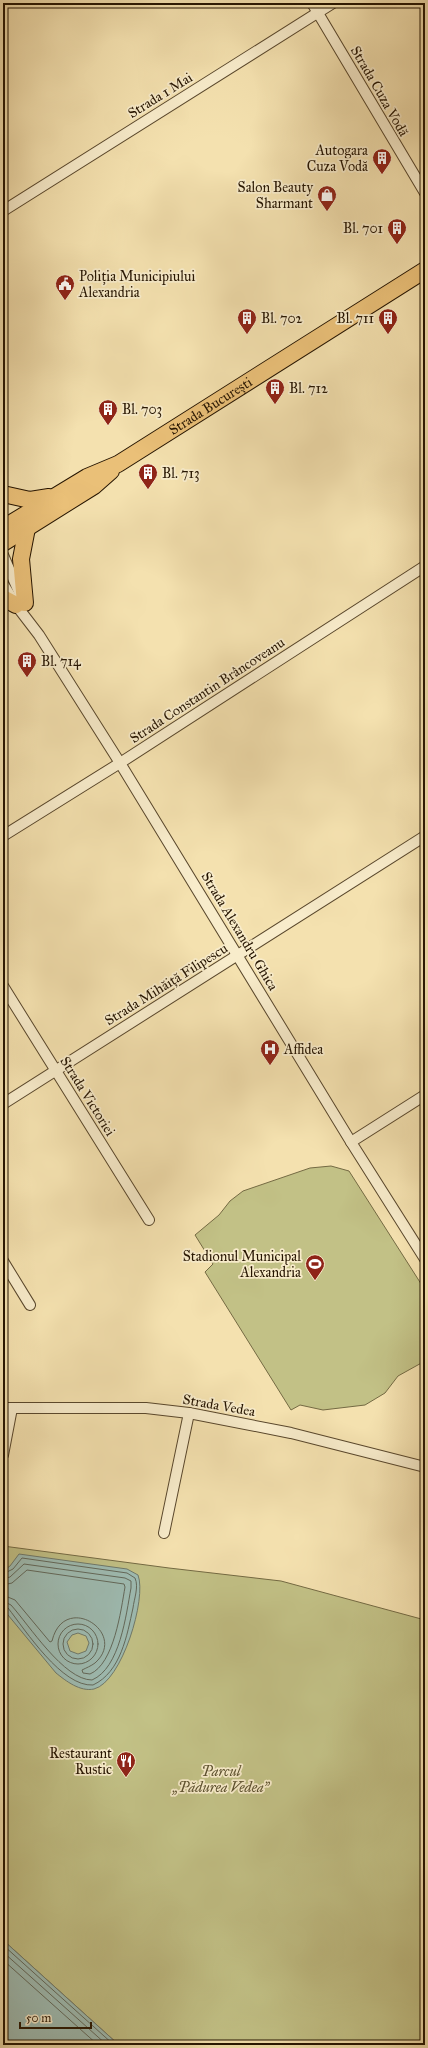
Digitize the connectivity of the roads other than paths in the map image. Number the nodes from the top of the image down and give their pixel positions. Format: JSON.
{"nodes":[{"id":1,"x":312,"y":3,"type":"edge"},
{"id":2,"x":333,"y":3,"type":"edge"},
{"id":3,"x":318,"y":13,"type":"junction"},
{"id":4,"x":425,"y":193,"type":"edge"},
{"id":5,"x":3,"y":211,"type":"edge"},
{"id":6,"x":425,"y":270,"type":"edge"},
{"id":7,"x":118,"y":464,"type":"junction"},
{"id":8,"x":3,"y":494,"type":"edge"},
{"id":9,"x":55,"y":496,"type":"junction"},
{"id":10,"x":3,"y":528,"type":"edge"},
{"id":11,"x":27,"y":528,"type":"junction"},
{"id":12,"x":3,"y":543,"type":"edge"},
{"id":13,"x":3,"y":555,"type":"edge"},
{"id":14,"x":425,"y":566,"type":"edge"},
{"id":15,"x":3,"y":584,"type":"edge"},
{"id":16,"x":15,"y":602,"type":"edge"},
{"id":17,"x":120,"y":763,"type":"junction"},
{"id":18,"x":3,"y":836,"type":"edge"},
{"id":19,"x":425,"y":836,"type":"edge"},
{"id":20,"x":238,"y":954,"type":"junction"},
{"id":21,"x":3,"y":986,"type":"edge"},
{"id":22,"x":56,"y":1070,"type":"junction"},
{"id":23,"x":425,"y":1095,"type":"edge"},
{"id":24,"x":3,"y":1104,"type":"edge"},
{"id":25,"x":352,"y":1142,"type":"junction"},
{"id":26,"x":149,"y":1220,"type":"dead end"},
{"id":27,"x":425,"y":1259,"type":"edge"},
{"id":28,"x":3,"y":1261,"type":"edge"},
{"id":29,"x":30,"y":1305,"type":"dead end"},
{"id":30,"x":8,"y":1408,"type":"edge"},
{"id":31,"x":189,"y":1413,"type":"junction"},
{"id":32,"x":3,"y":1455,"type":"edge"},
{"id":33,"x":425,"y":1467,"type":"edge"},
{"id":34,"x":164,"y":1533,"type":"dead end"}],
"edges":[{"from":1,"to":3,"type":"street","name":"Strada Cuza Vodă"},
{"from":2,"to":3,"type":"street","name":"Strada 1 Mai"},
{"from":3,"to":4,"type":"street","name":"Strada Cuza Vodă"},
{"from":3,"to":5,"type":"street","name":"Strada 1 Mai"},
{"from":6,"to":7,"type":"main road","name":"Strada București"},
{"from":7,"to":9,"type":"main road","name":"Strada București"},
{"from":7,"to":11,"type":"main road","name":"Strada București"},
{"from":8,"to":9,"type":"main road"},
{"from":9,"to":10,"type":"main road","name":"Strada București"},
{"from":11,"to":12,"type":"main road","name":"Strada București"},
{"from":11,"to":16,"type":"main road"},
{"from":13,"to":16,"type":"street","name":"Strada Alexandru Ghica"},
{"from":14,"to":17,"type":"street","name":"Strada Constantin Brâncoveanu"},
{"from":15,"to":16,"type":"street","name":"Strada Alexandru Ghica"},
{"from":16,"to":17,"type":"street","name":"Strada Alexandru Ghica"},
{"from":17,"to":18,"type":"street","name":"Strada Constantin Brâncoveanu"},
{"from":17,"to":20,"type":"street","name":"Strada Alexandru Ghica"},
{"from":19,"to":20,"type":"street","name":"Strada Mihăiță Filipescu"},
{"from":20,"to":22,"type":"street","name":"Strada Mihăiță Filipescu"},
{"from":20,"to":25,"type":"street","name":"Strada Alexandru Ghica"},
{"from":21,"to":22,"type":"street","name":"Strada Victoriei"},
{"from":22,"to":24,"type":"street","name":"Strada Mihăiță Filipescu"},
{"from":22,"to":26,"type":"street","name":"Strada Victoriei"},
{"from":23,"to":25,"type":"street"},
{"from":25,"to":27,"type":"street","name":"Strada Alexandru Ghica"},
{"from":28,"to":29,"type":"street"},
{"from":30,"to":31,"type":"street","name":"Strada Vedea"},
{"from":30,"to":32,"type":"street"},
{"from":31,"to":33,"type":"street","name":"Strada Vedea"},
{"from":31,"to":34,"type":"street"}]}
